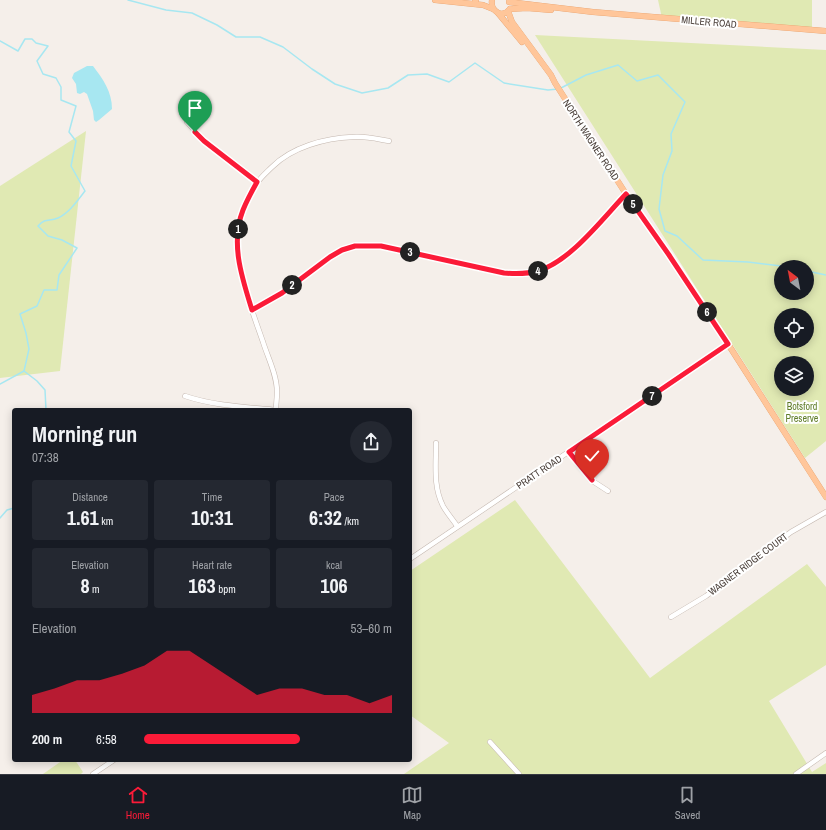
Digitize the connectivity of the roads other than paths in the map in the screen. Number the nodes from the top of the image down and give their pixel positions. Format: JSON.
{"nodes":[{"id":1,"x":435,"y":0,"type":"edge"},
{"id":2,"x":492,"y":0,"type":"edge"},
{"id":3,"x":509,"y":1,"type":"edge"},
{"id":4,"x":509,"y":10,"type":"junction"},
{"id":5,"x":496,"y":11,"type":"junction"},
{"id":6,"x":593,"y":12,"type":"junction"},
{"id":7,"x":826,"y":31,"type":"edge"},
{"id":8,"x":556,"y":85,"type":"junction"},
{"id":9,"x":188,"y":122,"type":"dead end"},
{"id":10,"x":389,"y":141,"type":"dead end"},
{"id":11,"x":257,"y":182,"type":"junction"},
{"id":12,"x":626,"y":194,"type":"junction"},
{"id":13,"x":252,"y":310,"type":"junction"},
{"id":14,"x":728,"y":344,"type":"junction"},
{"id":15,"x":185,"y":396,"type":"dead end"},
{"id":16,"x":250,"y":408,"type":"edge"},
{"id":17,"x":276,"y":408,"type":"edge"},
{"id":18,"x":436,"y":443,"type":"dead end"},
{"id":19,"x":569,"y":452,"type":"junction"},
{"id":20,"x":608,"y":491,"type":"dead end"},
{"id":21,"x":826,"y":497,"type":"edge"},
{"id":22,"x":826,"y":512,"type":"edge"},
{"id":23,"x":458,"y":526,"type":"junction"},
{"id":24,"x":412,"y":558,"type":"edge"},
{"id":25,"x":671,"y":618,"type":"dead end"},
{"id":26,"x":490,"y":742,"type":"dead end"},
{"id":27,"x":826,"y":753,"type":"edge"},
{"id":28,"x":111,"y":762,"type":"edge"},
{"id":29,"x":93,"y":774,"type":"edge"},
{"id":30,"x":519,"y":774,"type":"edge"},
{"id":31,"x":796,"y":774,"type":"edge"}],
"edges":[{"from":1,"to":5,"type":"main road"},
{"from":2,"to":5,"type":"main road"},
{"from":3,"to":4,"type":"main road"},
{"from":3,"to":6,"type":"main road","name":"MILLER ROAD"},
{"from":4,"to":5,"type":"main road","name":"MILLER ROAD"},
{"from":4,"to":6,"type":"main road","name":"MILLER ROAD"},
{"from":4,"to":8,"type":"main road","name":"NORTH WAGNER ROAD"},
{"from":5,"to":8,"type":"main road","name":"NORTH WAGNER ROAD"},
{"from":6,"to":7,"type":"main road","name":"MILLER ROAD"},
{"from":8,"to":12,"type":"main road","name":"NORTH WAGNER ROAD"},
{"from":9,"to":11,"type":"street"},
{"from":10,"to":11,"type":"street"},
{"from":11,"to":13,"type":"street"},
{"from":12,"to":13,"type":"street"},
{"from":12,"to":14,"type":"main road","name":"NORTH WAGNER ROAD"},
{"from":13,"to":17,"type":"street"},
{"from":14,"to":19,"type":"street","name":"PRATT ROAD"},
{"from":14,"to":21,"type":"main road","name":"NORTH WAGNER ROAD"},
{"from":15,"to":16,"type":"street"},
{"from":18,"to":23,"type":"street"},
{"from":19,"to":20,"type":"street"},
{"from":19,"to":23,"type":"street","name":"PRATT ROAD"},
{"from":22,"to":25,"type":"street","name":"WAGNER RIDGE COURT"},
{"from":23,"to":24,"type":"street","name":"PRATT ROAD"},
{"from":26,"to":30,"type":"street"},
{"from":27,"to":31,"type":"street"},
{"from":28,"to":29,"type":"street"}]}
